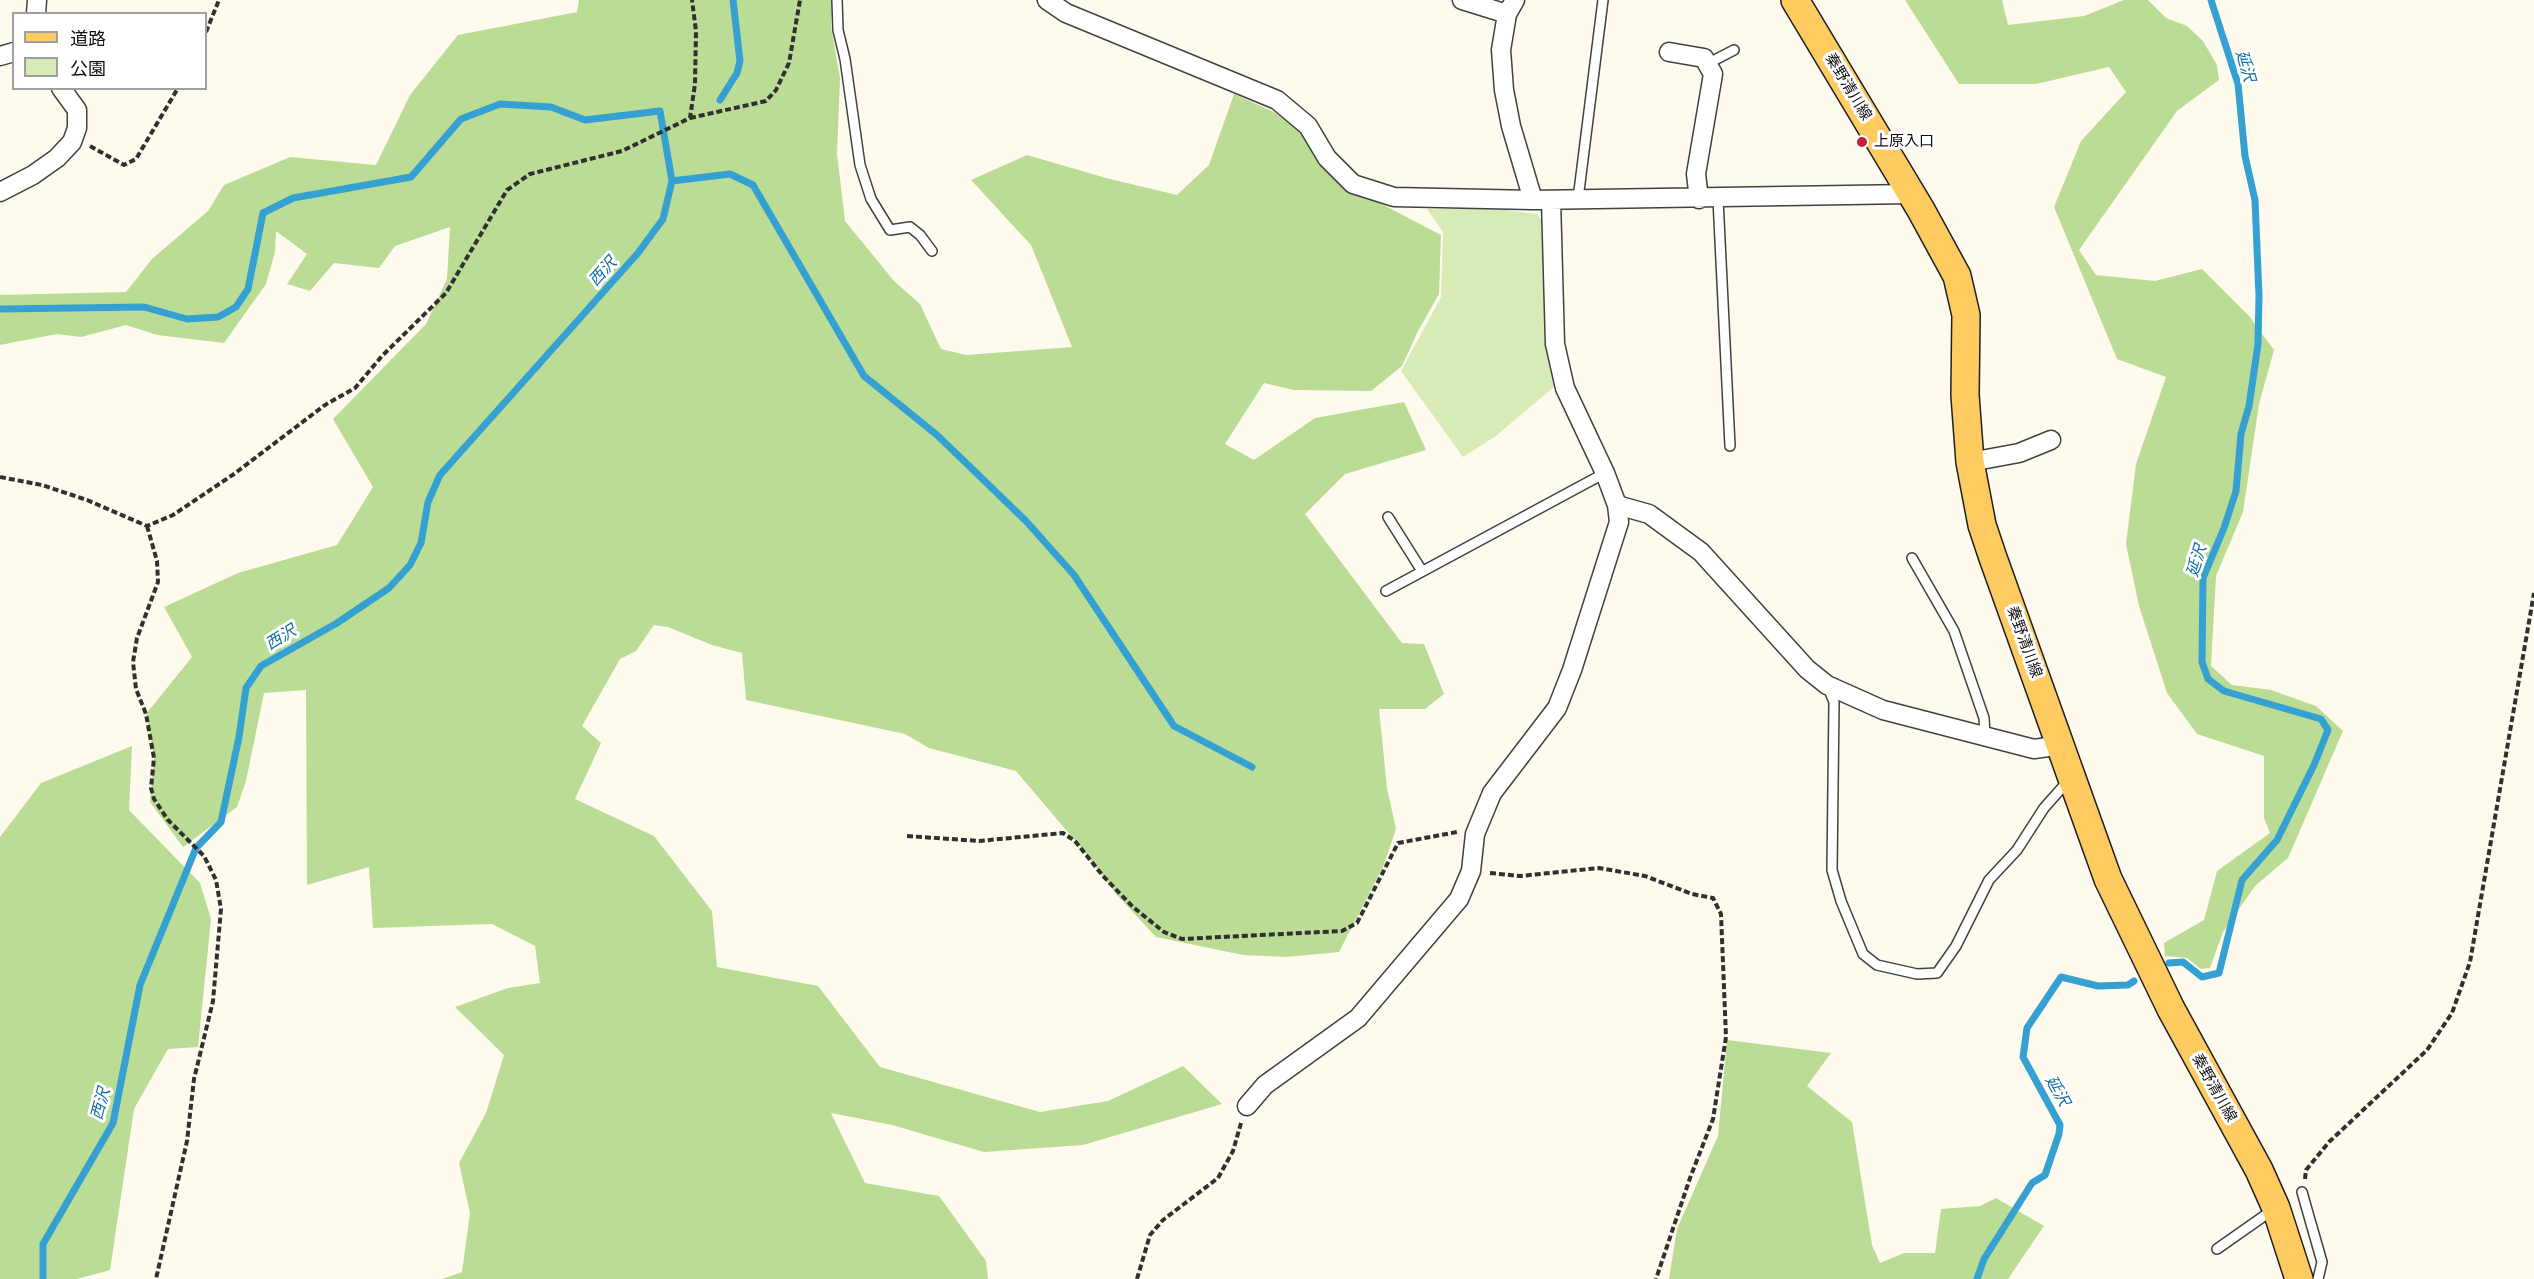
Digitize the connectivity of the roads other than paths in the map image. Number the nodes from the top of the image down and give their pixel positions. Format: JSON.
{"nodes":[{"id":1,"x":837,"y":0,"type":"edge"},
{"id":2,"x":1047,"y":0,"type":"edge"},
{"id":3,"x":1461,"y":0,"type":"edge"},
{"id":4,"x":1604,"y":0,"type":"edge"},
{"id":5,"x":1795,"y":0,"type":"edge"},
{"id":6,"x":1511,"y":7,"type":"edge"},
{"id":7,"x":1734,"y":50,"type":"dead end"},
{"id":8,"x":1670,"y":52,"type":"dead end"},
{"id":9,"x":1707,"y":64,"type":"junction"},
{"id":10,"x":62,"y":90,"type":"edge"},
{"id":11,"x":0,"y":192,"type":"edge"},
{"id":12,"x":1911,"y":194,"type":"junction"},
{"id":13,"x":1718,"y":198,"type":"junction"},
{"id":14,"x":1699,"y":199,"type":"junction"},
{"id":15,"x":1551,"y":200,"type":"junction"},
{"id":16,"x":1578,"y":200,"type":"junction"},
{"id":17,"x":1533,"y":201,"type":"junction"},
{"id":18,"x":932,"y":251,"type":"dead end"},
{"id":19,"x":2051,"y":440,"type":"dead end"},
{"id":20,"x":1730,"y":446,"type":"dead end"},
{"id":21,"x":1970,"y":462,"type":"junction"},
{"id":22,"x":1605,"y":473,"type":"junction"},
{"id":23,"x":1617,"y":505,"type":"junction"},
{"id":24,"x":1388,"y":517,"type":"dead end"},
{"id":25,"x":1912,"y":558,"type":"dead end"},
{"id":26,"x":1422,"y":571,"type":"junction"},
{"id":27,"x":1386,"y":591,"type":"dead end"},
{"id":28,"x":1827,"y":685,"type":"junction"},
{"id":29,"x":1985,"y":735,"type":"junction"},
{"id":30,"x":2062,"y":746,"type":"junction"},
{"id":31,"x":2072,"y":777,"type":"junction"},
{"id":32,"x":1247,"y":1106,"type":"road end"},
{"id":33,"x":2302,"y":1192,"type":"road end"},
{"id":34,"x":2276,"y":1208,"type":"junction"},
{"id":35,"x":2217,"y":1249,"type":"dead end"},
{"id":36,"x":2299,"y":1279,"type":"edge"},
{"id":37,"x":2318,"y":1279,"type":"edge"}],
"edges":[{"from":1,"to":18,"type":"lane"},
{"from":2,"to":17,"type":"street"},
{"from":3,"to":6,"type":"street"},
{"from":4,"to":16,"type":"lane"},
{"from":5,"to":12,"type":"main road","name":"秦野清川線"},
{"from":6,"to":17,"type":"street"},
{"from":7,"to":9,"type":"lane"},
{"from":8,"to":9,"type":"street"},
{"from":9,"to":14,"type":"street"},
{"from":10,"to":11,"type":"street"},
{"from":12,"to":13,"type":"street"},
{"from":12,"to":21,"type":"main road","name":"秦野清川線"},
{"from":13,"to":14,"type":"street"},
{"from":13,"to":20,"type":"lane"},
{"from":14,"to":16,"type":"street"},
{"from":15,"to":16,"type":"street"},
{"from":15,"to":17,"type":"street"},
{"from":15,"to":22,"type":"street"},
{"from":19,"to":21,"type":"street"},
{"from":21,"to":30,"type":"main road","name":"秦野清川線"},
{"from":22,"to":23,"type":"street"},
{"from":22,"to":26,"type":"lane"},
{"from":23,"to":28,"type":"street"},
{"from":23,"to":32,"type":"street"},
{"from":24,"to":26,"type":"lane"},
{"from":25,"to":29,"type":"lane"},
{"from":26,"to":27,"type":"lane"},
{"from":28,"to":29,"type":"street"},
{"from":28,"to":31,"type":"lane"},
{"from":29,"to":30,"type":"street"},
{"from":30,"to":31,"type":"main road","name":"秦野清川線"},
{"from":31,"to":34,"type":"main road","name":"秦野清川線"},
{"from":33,"to":37,"type":"lane"},
{"from":34,"to":35,"type":"lane"},
{"from":34,"to":36,"type":"main road","name":"秦野清川線"}]}
